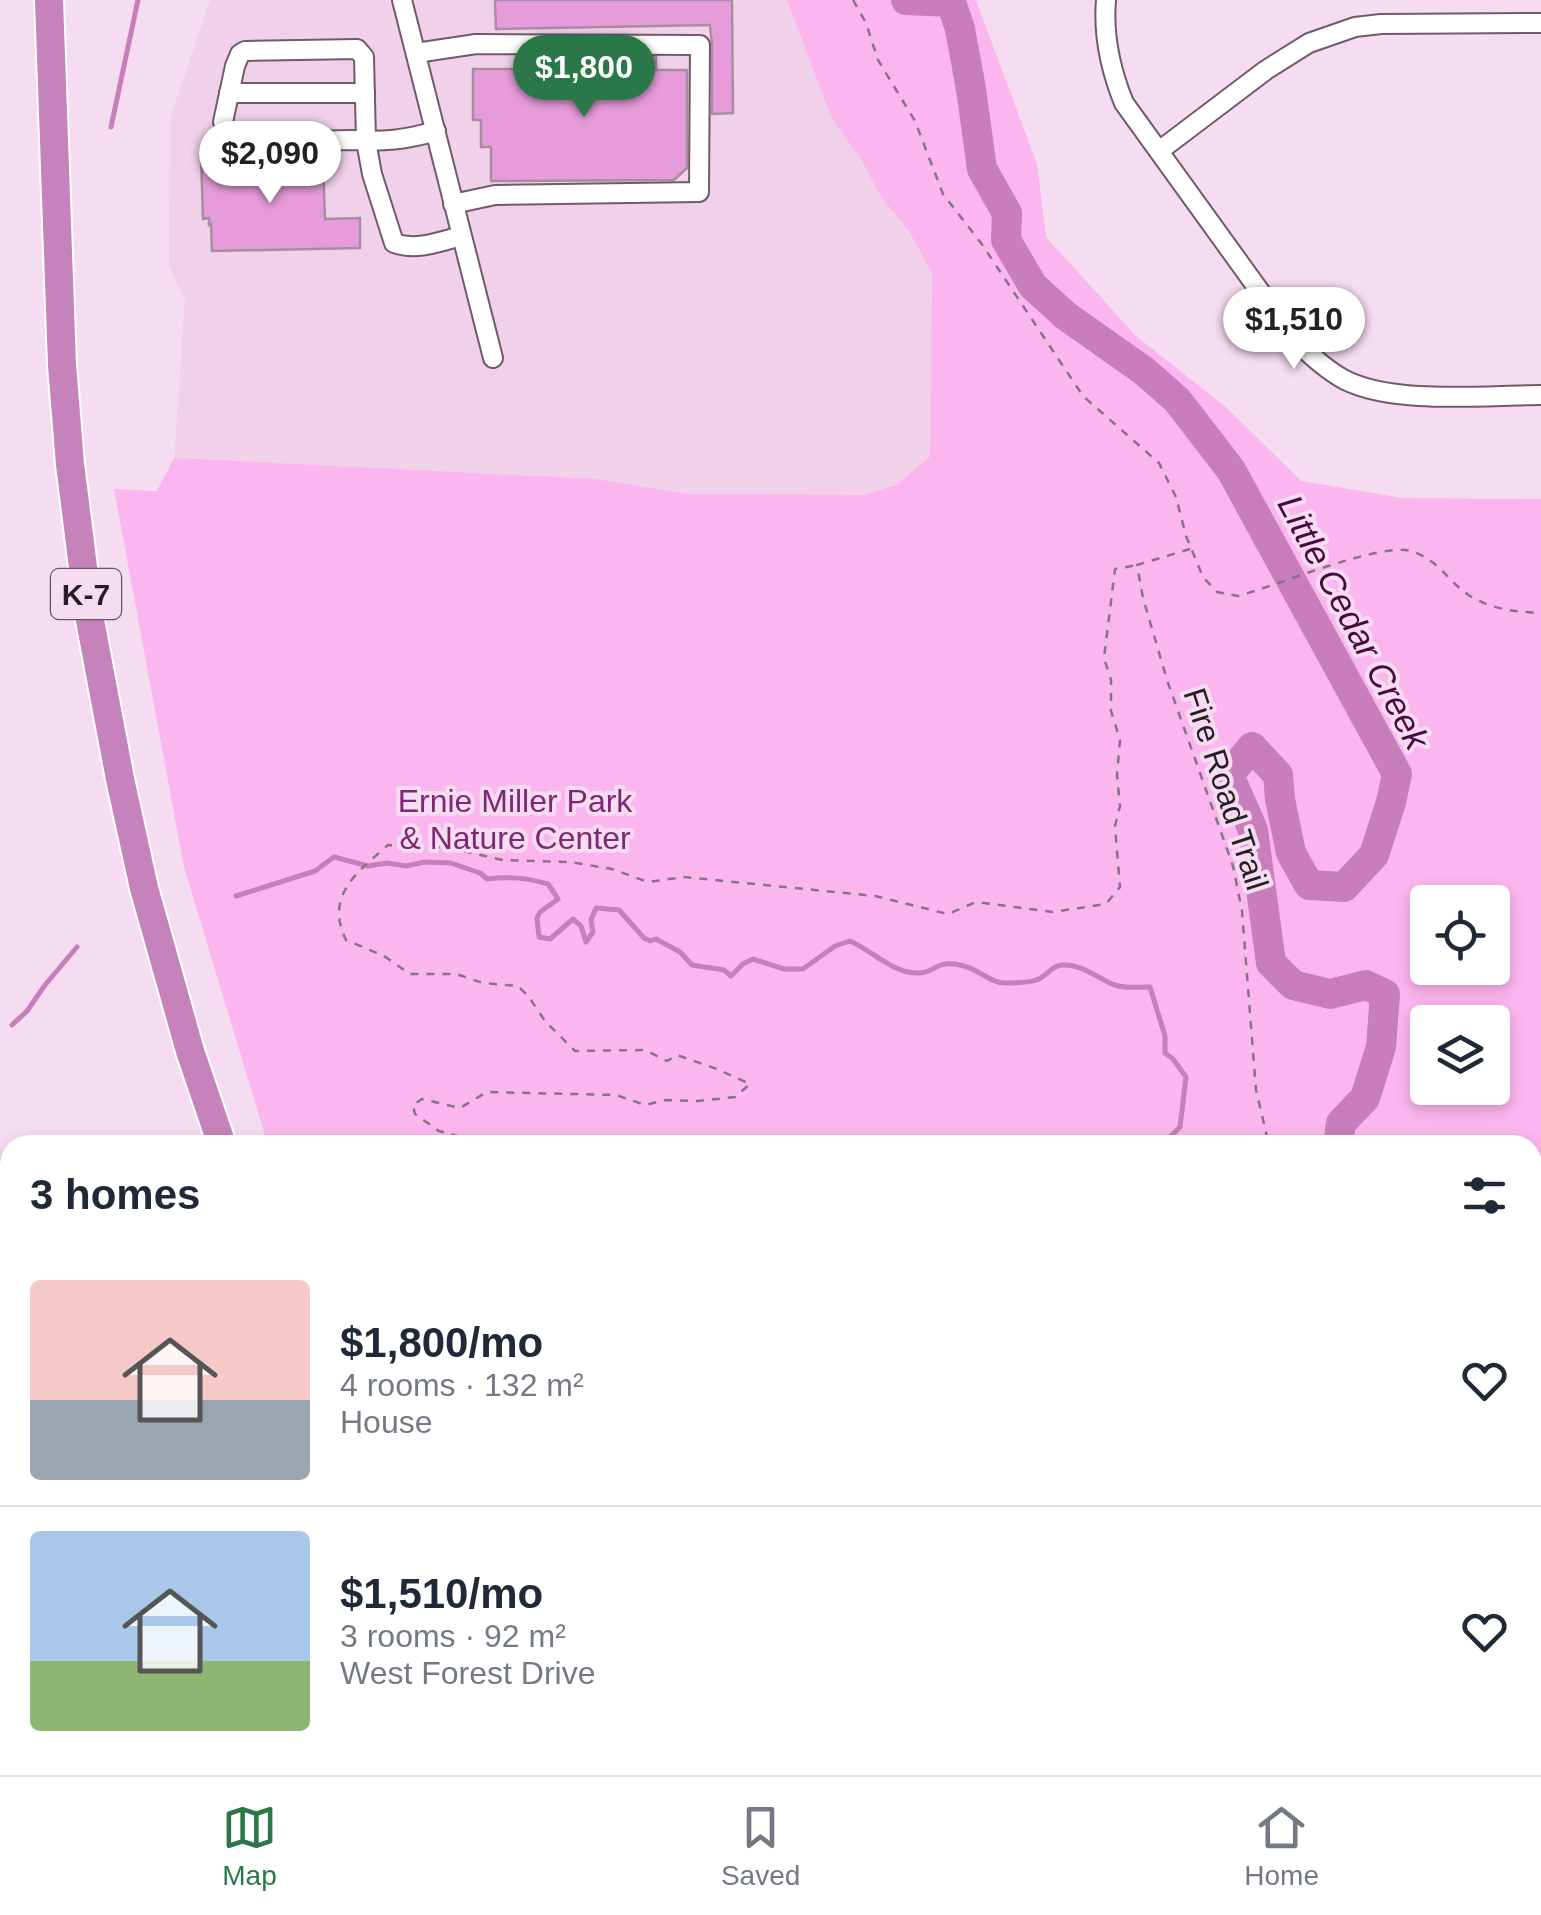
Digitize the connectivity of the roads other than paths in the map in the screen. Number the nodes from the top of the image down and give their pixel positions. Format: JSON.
{"nodes":[{"id":1,"x":402,"y":0,"type":"edge"},
{"id":2,"x":1106,"y":0,"type":"edge"},
{"id":3,"x":49,"y":14,"type":"edge"},
{"id":4,"x":1541,"y":23,"type":"edge"},
{"id":5,"x":416,"y":54,"type":"junction"},
{"id":6,"x":365,"y":92,"type":"junction"},
{"id":7,"x":229,"y":93,"type":"junction"},
{"id":8,"x":436,"y":132,"type":"junction"},
{"id":9,"x":366,"y":141,"type":"junction"},
{"id":10,"x":1159,"y":151,"type":"junction"},
{"id":11,"x":453,"y":204,"type":"junction"},
{"id":12,"x":460,"y":236,"type":"junction"},
{"id":13,"x":493,"y":358,"type":"dead end"},
{"id":14,"x":1541,"y":395,"type":"edge"},
{"id":15,"x":219,"y":1135,"type":"edge"}],
"edges":[{"from":1,"to":5,"type":"street"},
{"from":2,"to":10,"type":"street"},
{"from":3,"to":15,"type":"highway","number":"K-7"},
{"from":4,"to":10,"type":"street"},
{"from":5,"to":8,"type":"street"},
{"from":5,"to":11,"type":"street"},
{"from":6,"to":7,"type":"street"},
{"from":6,"to":7,"type":"street"},
{"from":6,"to":9,"type":"street"},
{"from":7,"to":9,"type":"street"},
{"from":8,"to":9,"type":"street"},
{"from":8,"to":11,"type":"street"},
{"from":9,"to":12,"type":"street"},
{"from":10,"to":14,"type":"street"},
{"from":11,"to":12,"type":"street"},
{"from":12,"to":13,"type":"street"}]}
